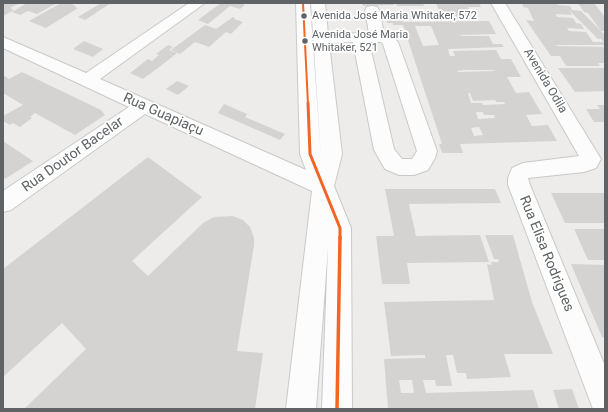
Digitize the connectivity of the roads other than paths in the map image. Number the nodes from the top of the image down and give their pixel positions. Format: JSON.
{"nodes":[{"id":1,"x":198,"y":3,"type":"edge"},
{"id":2,"x":303,"y":3,"type":"edge"},
{"id":3,"x":318,"y":3,"type":"edge"},
{"id":4,"x":498,"y":3,"type":"edge"},
{"id":5,"x":372,"y":10,"type":"dead end"},
{"id":6,"x":368,"y":38,"type":"junction"},
{"id":7,"x":321,"y":39,"type":"junction"},
{"id":8,"x":3,"y":42,"type":"edge"},
{"id":9,"x":88,"y":80,"type":"junction"},
{"id":10,"x":143,"y":106,"type":"junction"},
{"id":11,"x":591,"y":160,"type":"joint"},
{"id":12,"x":323,"y":187,"type":"junction"},
{"id":13,"x":3,"y":203,"type":"edge"},
{"id":14,"x":605,"y":402,"type":"edge"},
{"id":15,"x":302,"y":409,"type":"edge"},
{"id":16,"x":337,"y":409,"type":"edge"}],
"edges":[{"from":1,"to":9,"type":"street"},
{"from":2,"to":12,"type":"street"},
{"from":3,"to":7,"type":"street"},
{"from":4,"to":11,"type":"street","name":"Avenida Odila"},
{"from":5,"to":6,"type":"street"},
{"from":6,"to":6,"type":"street"},
{"from":6,"to":7,"type":"street"},
{"from":7,"to":12,"type":"street"},
{"from":8,"to":9,"type":"street","name":"Rua Guapiaçu"},
{"from":9,"to":10,"type":"street","name":"Rua Guapiaçu"},
{"from":10,"to":12,"type":"street","name":"Rua Guapiaçu"},
{"from":10,"to":13,"type":"street","name":"Rua Doutor Bacelar"},
{"from":11,"to":14,"type":"street","name":"Rua Elisa Rodrigues"},
{"from":12,"to":15,"type":"street"},
{"from":12,"to":16,"type":"street"}]}
